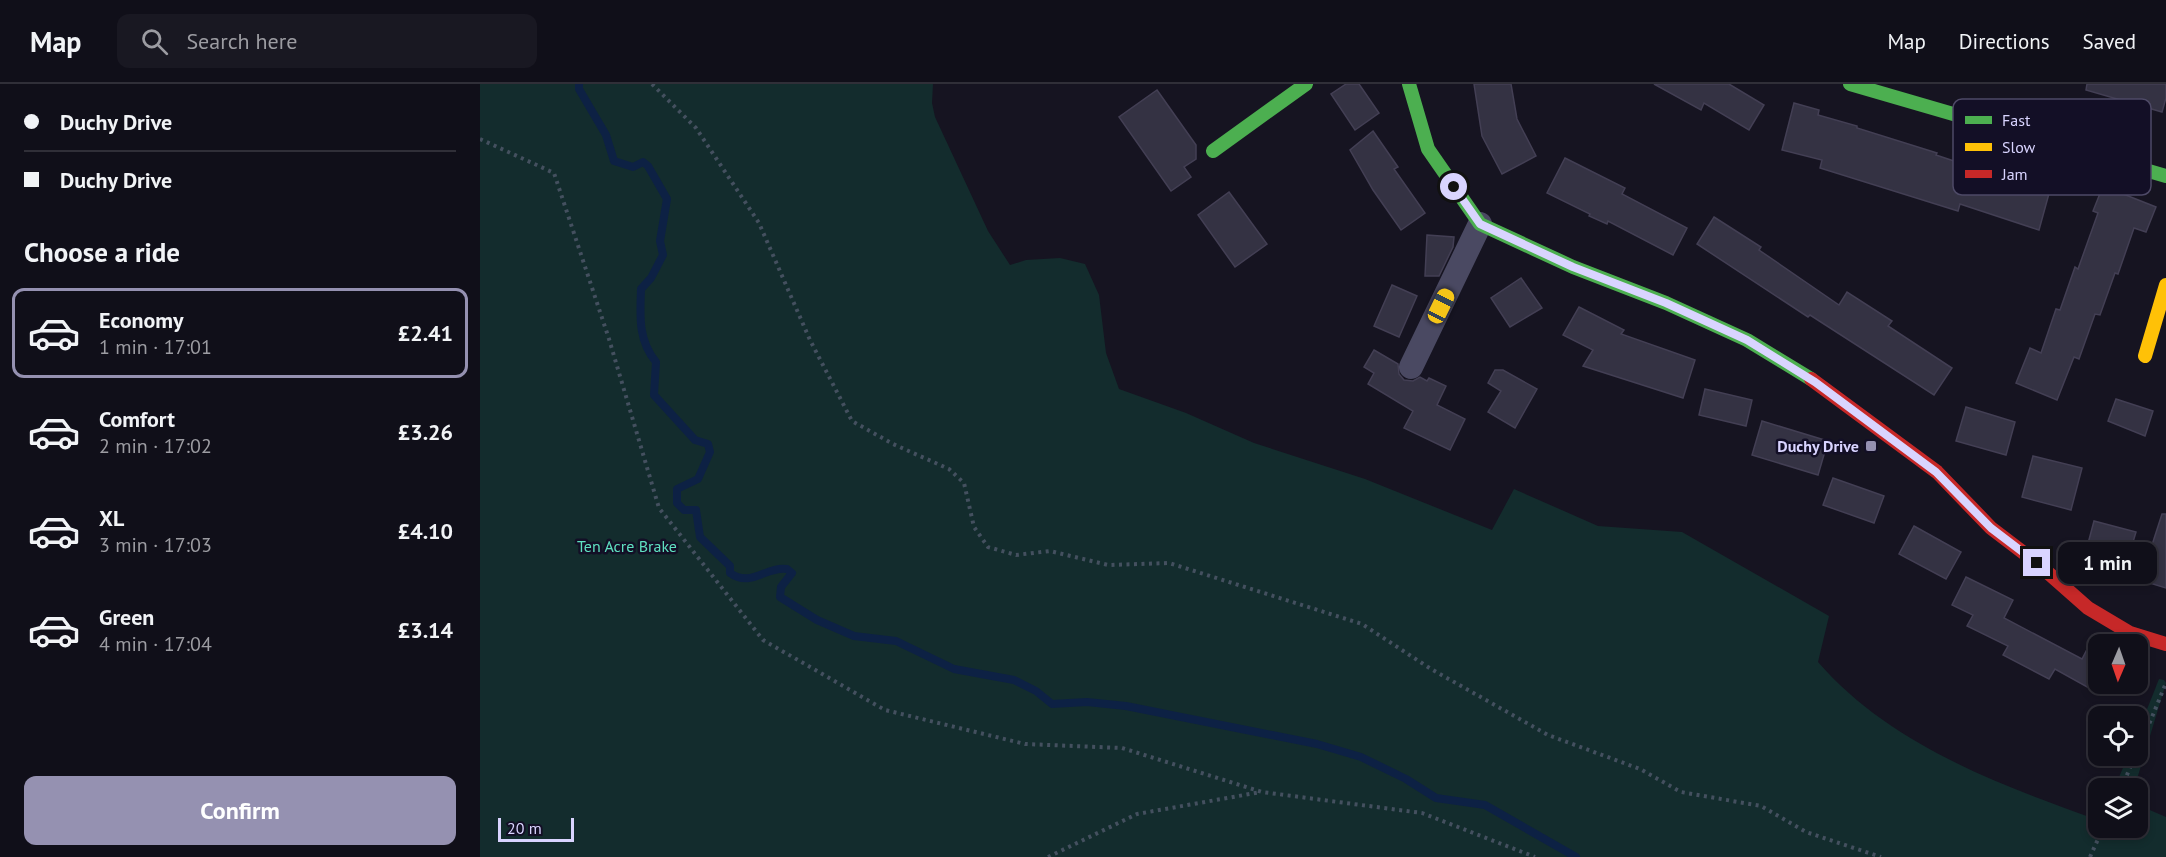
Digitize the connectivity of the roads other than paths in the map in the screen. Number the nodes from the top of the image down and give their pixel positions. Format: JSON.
{"nodes":[{"id":1,"x":1306,"y":84,"type":"edge"},
{"id":2,"x":1409,"y":84,"type":"edge"},
{"id":3,"x":1850,"y":84,"type":"edge"},
{"id":4,"x":1953,"y":114,"type":"edge"},
{"id":5,"x":1213,"y":151,"type":"dead end"},
{"id":6,"x":2151,"y":172,"type":"edge"},
{"id":7,"x":2166,"y":176,"type":"edge"},
{"id":8,"x":1480,"y":224,"type":"junction"},
{"id":9,"x":2166,"y":285,"type":"edge"},
{"id":10,"x":2145,"y":356,"type":"dead end"},
{"id":11,"x":1411,"y":367,"type":"dead end"},
{"id":12,"x":2166,"y":644,"type":"edge"}],
"edges":[{"from":1,"to":5,"type":"street"},
{"from":2,"to":8,"type":"street"},
{"from":3,"to":4,"type":"street"},
{"from":6,"to":7,"type":"street"},
{"from":8,"to":11,"type":"street"},
{"from":8,"to":12,"type":"street"},
{"from":9,"to":10,"type":"street"}]}
